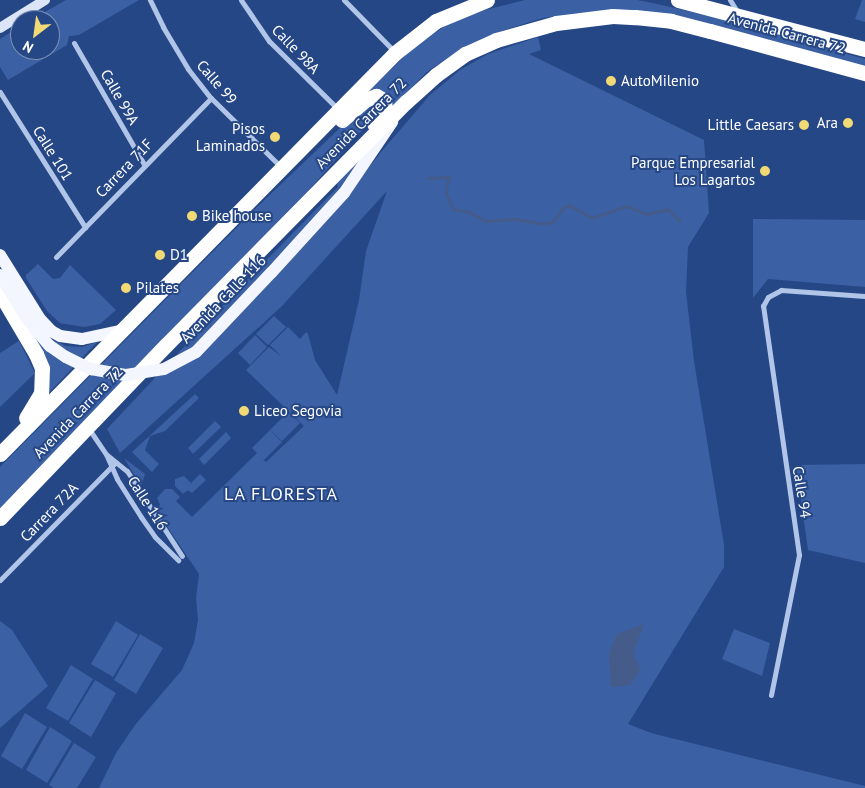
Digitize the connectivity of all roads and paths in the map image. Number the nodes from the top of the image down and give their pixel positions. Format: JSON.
{"nodes":[{"id":1,"x":46,"y":0,"type":"edge"},
{"id":2,"x":150,"y":0,"type":"edge"},
{"id":3,"x":241,"y":0,"type":"edge"},
{"id":4,"x":344,"y":0,"type":"edge"},
{"id":5,"x":487,"y":0,"type":"edge"},
{"id":6,"x":678,"y":0,"type":"edge"},
{"id":7,"x":730,"y":0,"type":"edge"},
{"id":8,"x":698,"y":2,"type":"edge"},
{"id":9,"x":742,"y":17,"type":"junction"},
{"id":10,"x":0,"y":28,"type":"edge"},
{"id":11,"x":74,"y":43,"type":"dead end"},
{"id":12,"x":865,"y":49,"type":"edge"},
{"id":13,"x":395,"y":53,"type":"junction"},
{"id":14,"x":865,"y":73,"type":"edge"},
{"id":15,"x":0,"y":92,"type":"edge"},
{"id":16,"x":211,"y":98,"type":"junction"},
{"id":17,"x":406,"y":102,"type":"junction"},
{"id":18,"x":339,"y":110,"type":"junction"},
{"id":19,"x":144,"y":164,"type":"junction"},
{"id":20,"x":282,"y":168,"type":"junction"},
{"id":21,"x":338,"y":171,"type":"junction"},
{"id":22,"x":85,"y":227,"type":"junction"},
{"id":23,"x":0,"y":255,"type":"edge"},
{"id":24,"x":56,"y":257,"type":"dead end"},
{"id":25,"x":0,"y":276,"type":"edge"},
{"id":26,"x":0,"y":293,"type":"edge"},
{"id":27,"x":865,"y":296,"type":"edge"},
{"id":28,"x":119,"y":331,"type":"junction"},
{"id":29,"x":87,"y":427,"type":"junction"},
{"id":30,"x":5,"y":449,"type":"edge"},
{"id":31,"x":114,"y":464,"type":"junction"},
{"id":32,"x":0,"y":518,"type":"edge"},
{"id":33,"x":0,"y":580,"type":"edge"},
{"id":34,"x":771,"y":695,"type":"dead end"}],
"edges":[{"from":1,"to":10,"type":"street"},
{"from":2,"to":16,"type":"street","name":"Calle 99"},
{"from":3,"to":18,"type":"street","name":"Calle 98A"},
{"from":4,"to":13,"type":"street"},
{"from":5,"to":13,"type":"highway","name":"Avenida Carrera 72"},
{"from":6,"to":8,"type":"highway","name":"Avenida Carrera 72"},
{"from":7,"to":9,"type":"street"},
{"from":8,"to":9,"type":"highway","name":"Avenida Carrera 72"},
{"from":9,"to":12,"type":"highway","name":"Avenida Carrera 72"},
{"from":11,"to":19,"type":"street","name":"Calle 99A"},
{"from":13,"to":18,"type":"highway","name":"Avenida Carrera 72"},
{"from":14,"to":17,"type":"highway","name":"Avenida Carrera 72"},
{"from":15,"to":22,"type":"street","name":"Calle 101"},
{"from":16,"to":19,"type":"street","name":"Carrera 71F"},
{"from":16,"to":20,"type":"street","name":"Calle 99"},
{"from":17,"to":21,"type":"highway","name":"Avenida Carrera 72"},
{"from":17,"to":25,"type":"main road","name":"Avenida Calle 116","bridge":true},
{"from":18,"to":20,"type":"highway","name":"Avenida Carrera 72"},
{"from":19,"to":22,"type":"street","name":"Carrera 71F"},
{"from":20,"to":21,"type":"highway"},
{"from":20,"to":28,"type":"highway","name":"Avenida Carrera 72"},
{"from":21,"to":29,"type":"highway","name":"Avenida Carrera 72"},
{"from":22,"to":24,"type":"street","name":"Carrera 71F"},
{"from":23,"to":28,"type":"main road"},
{"from":26,"to":30,"type":"highway"},
{"from":27,"to":34,"type":"street","name":"Calle 94"},
{"from":28,"to":30,"type":"highway","name":"Avenida Carrera 72"},
{"from":29,"to":31,"type":"street","name":"Calle 116"},
{"from":29,"to":32,"type":"highway","name":"Avenida Carrera 72"},
{"from":31,"to":31,"type":"street","name":"Calle 116"},
{"from":31,"to":33,"type":"street","name":"Carrera 72A"}]}
